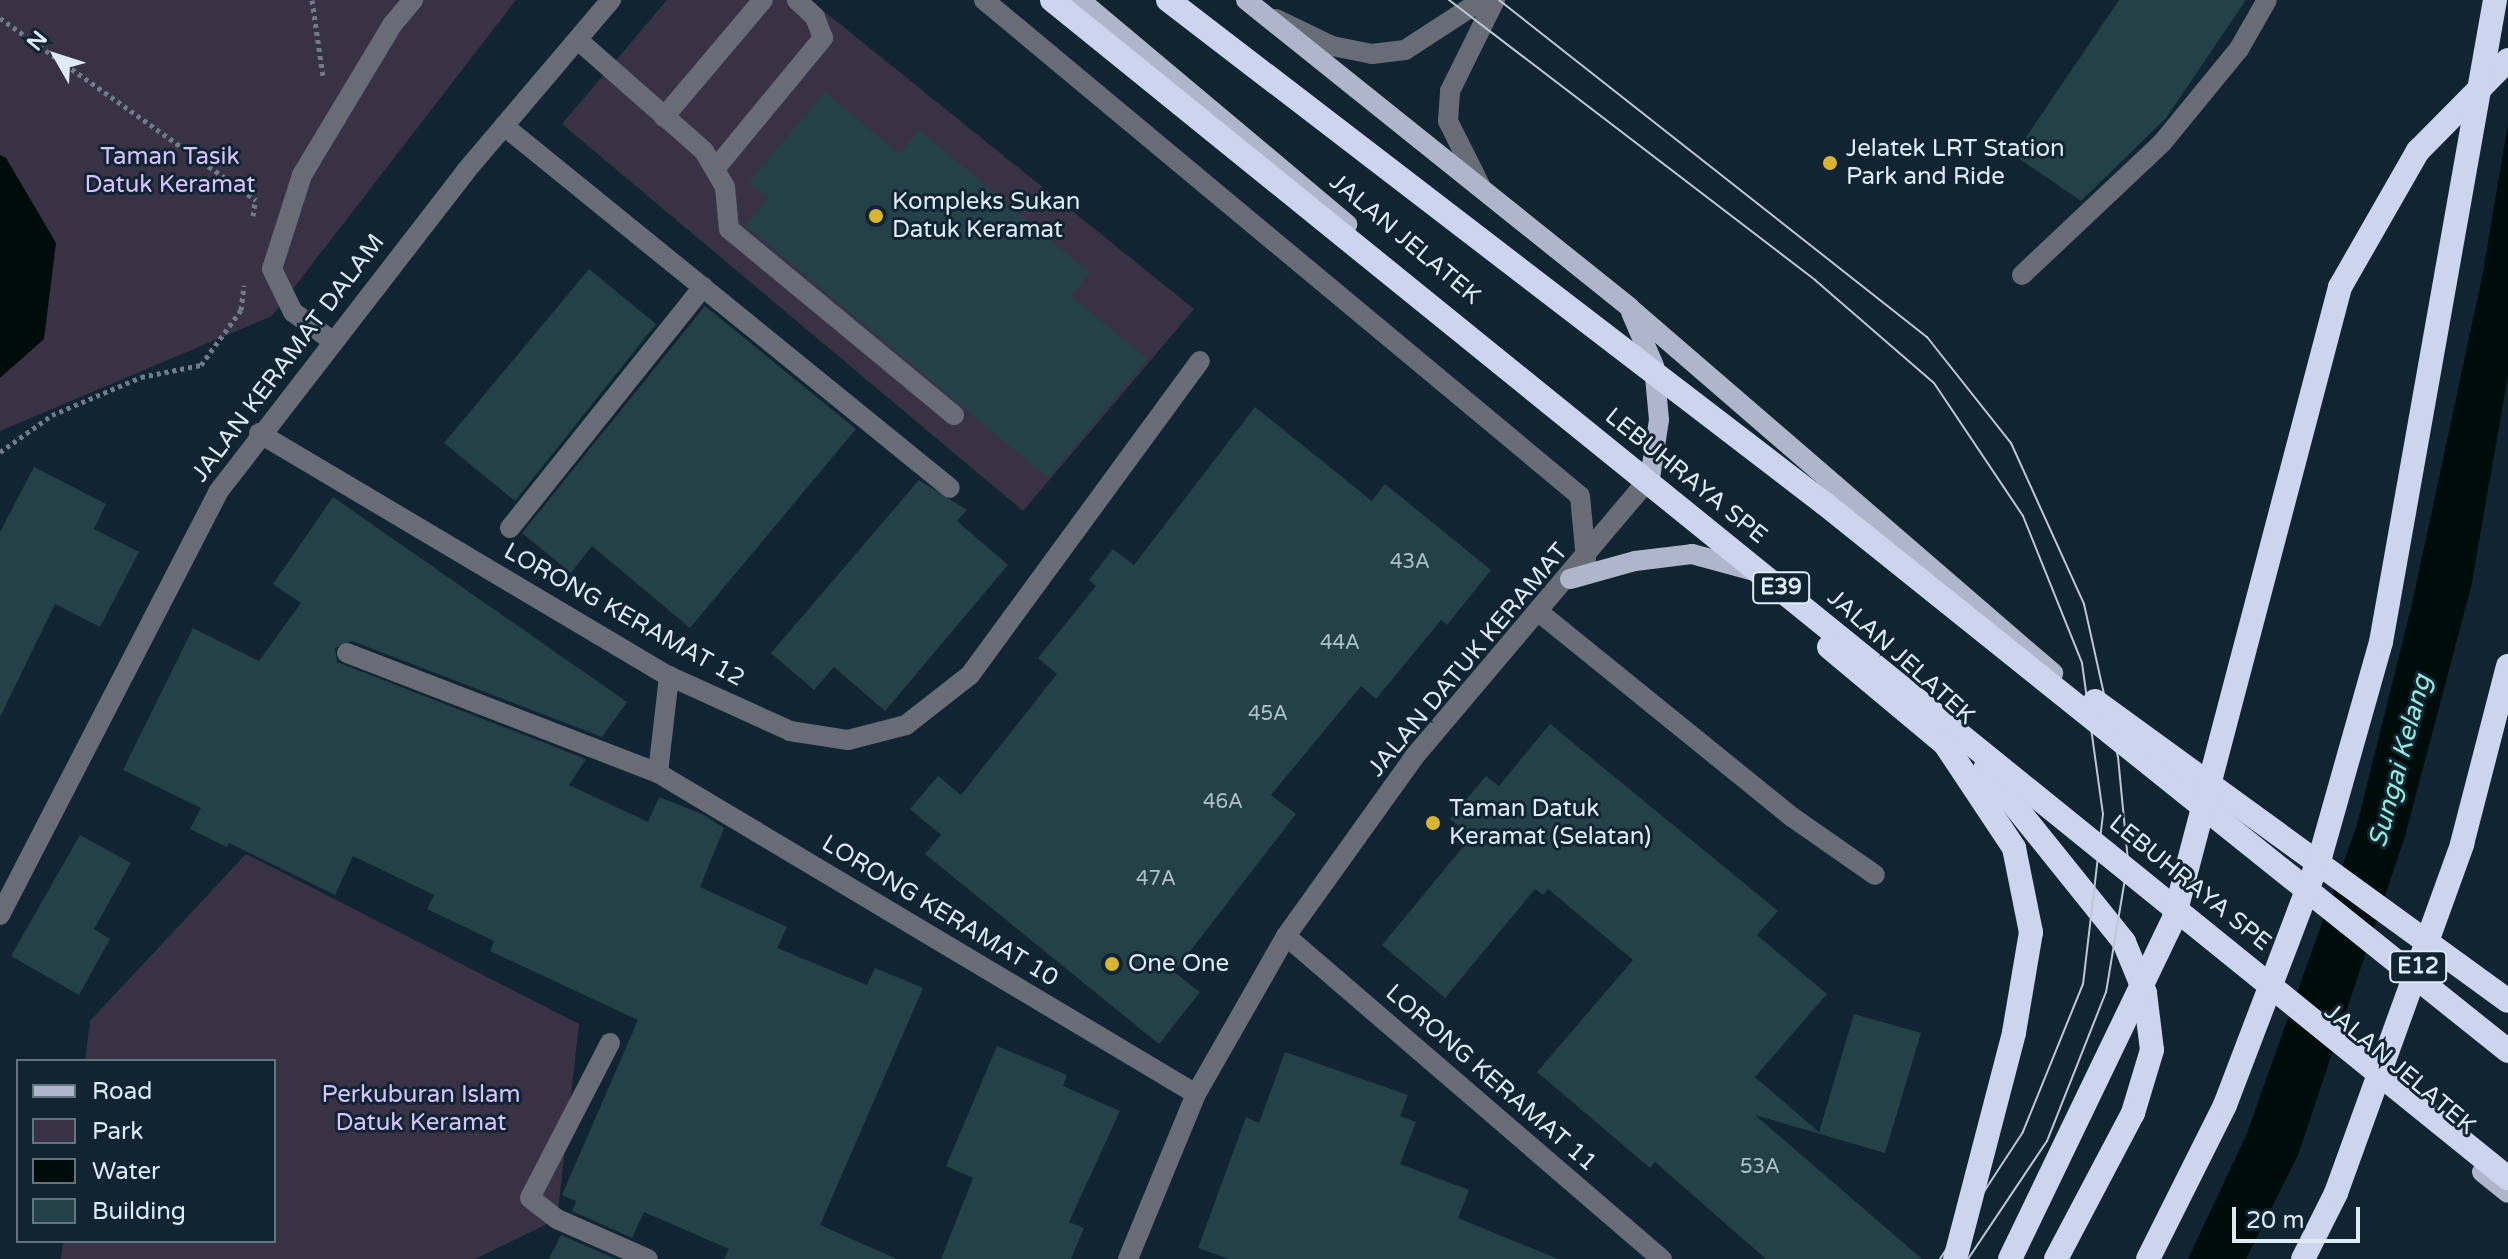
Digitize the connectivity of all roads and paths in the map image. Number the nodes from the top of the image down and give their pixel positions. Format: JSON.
{"nodes":[{"id":1,"x":312,"y":0,"type":"edge"},
{"id":2,"x":413,"y":0,"type":"edge"},
{"id":3,"x":611,"y":0,"type":"edge"},
{"id":4,"x":763,"y":0,"type":"edge"},
{"id":5,"x":797,"y":0,"type":"edge"},
{"id":6,"x":984,"y":0,"type":"edge"},
{"id":7,"x":1052,"y":0,"type":"edge"},
{"id":8,"x":1080,"y":0,"type":"edge"},
{"id":9,"x":1168,"y":0,"type":"edge"},
{"id":10,"x":1482,"y":0,"type":"edge"},
{"id":11,"x":1495,"y":0,"type":"edge"},
{"id":12,"x":2267,"y":0,"type":"edge"},
{"id":13,"x":2495,"y":0,"type":"edge"},
{"id":14,"x":1254,"y":6,"type":"edge"},
{"id":15,"x":0,"y":18,"type":"edge"},
{"id":16,"x":578,"y":40,"type":"junction"},
{"id":17,"x":2508,"y":60,"type":"edge"},
{"id":18,"x":1186,"y":110,"type":"junction"},
{"id":19,"x":664,"y":117,"type":"junction"},
{"id":20,"x":504,"y":126,"type":"junction"},
{"id":21,"x":330,"y":128,"type":"junction"},
{"id":22,"x":715,"y":169,"type":"junction"},
{"id":23,"x":302,"y":175,"type":"junction"},
{"id":24,"x":1485,"y":193,"type":"junction"},
{"id":25,"x":255,"y":201,"type":"junction"},
{"id":26,"x":251,"y":232,"type":"dead end"},
{"id":27,"x":2022,"y":275,"type":"dead end"},
{"id":28,"x":245,"y":279,"type":"dead end"},
{"id":29,"x":703,"y":287,"type":"junction"},
{"id":30,"x":1630,"y":308,"type":"junction"},
{"id":31,"x":331,"y":340,"type":"junction"},
{"id":32,"x":1200,"y":361,"type":"dead end"},
{"id":33,"x":954,"y":415,"type":"dead end"},
{"id":34,"x":259,"y":433,"type":"junction"},
{"id":35,"x":0,"y":452,"type":"edge"},
{"id":36,"x":1650,"y":478,"type":"junction"},
{"id":37,"x":950,"y":488,"type":"dead end"},
{"id":38,"x":1825,"y":504,"type":"junction"},
{"id":39,"x":510,"y":528,"type":"dead end"},
{"id":40,"x":1586,"y":560,"type":"junction"},
{"id":41,"x":1570,"y":579,"type":"junction"},
{"id":42,"x":1777,"y":581,"type":"junction"},
{"id":43,"x":1540,"y":613,"type":"junction"},
{"id":44,"x":347,"y":653,"type":"dead end"},
{"id":45,"x":2508,"y":666,"type":"edge"},
{"id":46,"x":669,"y":676,"type":"junction"},
{"id":47,"x":1985,"y":769,"type":"junction"},
{"id":48,"x":658,"y":773,"type":"junction"},
{"id":49,"x":1875,"y":875,"type":"dead end"},
{"id":50,"x":0,"y":915,"type":"edge"},
{"id":51,"x":1286,"y":936,"type":"junction"},
{"id":52,"x":2508,"y":1001,"type":"edge"},
{"id":53,"x":610,"y":1043,"type":"dead end"},
{"id":54,"x":2508,"y":1051,"type":"edge"},
{"id":55,"x":2508,"y":1058,"type":"edge"},
{"id":56,"x":1196,"y":1094,"type":"junction"},
{"id":57,"x":2498,"y":1178,"type":"edge"},
{"id":58,"x":2508,"y":1193,"type":"edge"},
{"id":59,"x":648,"y":1259,"type":"edge"},
{"id":60,"x":1128,"y":1259,"type":"edge"},
{"id":61,"x":1662,"y":1259,"type":"edge"},
{"id":62,"x":1955,"y":1259,"type":"edge"},
{"id":63,"x":2010,"y":1259,"type":"edge"},
{"id":64,"x":2056,"y":1259,"type":"edge"},
{"id":65,"x":2148,"y":1259,"type":"edge"},
{"id":66,"x":2303,"y":1259,"type":"edge"}],
"edges":[{"from":1,"to":21,"type":"path"},
{"from":2,"to":21,"type":"street"},
{"from":3,"to":16,"type":"street","name":"JALAN KERAMAT DALAM"},
{"from":4,"to":19,"type":"street"},
{"from":5,"to":22,"type":"street"},
{"from":6,"to":40,"type":"street"},
{"from":7,"to":18,"type":"highway","name":"LEBUHRAYA SPE","number":"E39","bridge":true},
{"from":8,"to":36,"type":"main road","name":"JALAN JELATEK"},
{"from":9,"to":38,"type":"highway","bridge":true},
{"from":10,"to":14,"type":"street"},
{"from":11,"to":24,"type":"street"},
{"from":12,"to":27,"type":"street"},
{"from":13,"to":65,"type":"highway","bridge":true},
{"from":14,"to":24,"type":"main road"},
{"from":15,"to":25,"type":"path"},
{"from":16,"to":19,"type":"street"},
{"from":16,"to":20,"type":"street","name":"JALAN KERAMAT DALAM"},
{"from":17,"to":63,"type":"highway","bridge":true},
{"from":18,"to":57,"type":"highway","name":"LEBUHRAYA SPE","number":"E39","bridge":true},
{"from":18,"to":62,"type":"highway","bridge":true},
{"from":19,"to":22,"type":"street"},
{"from":20,"to":29,"type":"street"},
{"from":20,"to":31,"type":"street","name":"JALAN KERAMAT DALAM"},
{"from":21,"to":23,"type":"street"},
{"from":22,"to":33,"type":"street"},
{"from":23,"to":25,"type":"path"},
{"from":23,"to":31,"type":"street"},
{"from":24,"to":30,"type":"main road"},
{"from":25,"to":26,"type":"path"},
{"from":28,"to":35,"type":"path"},
{"from":29,"to":37,"type":"street"},
{"from":29,"to":39,"type":"street"},
{"from":30,"to":36,"type":"main road"},
{"from":30,"to":55,"type":"main road","bridge":true},
{"from":31,"to":34,"type":"street","name":"JALAN KERAMAT DALAM"},
{"from":32,"to":46,"type":"street","name":"LORONG KERAMAT 12"},
{"from":34,"to":46,"type":"street","name":"LORONG KERAMAT 12"},
{"from":34,"to":50,"type":"street","name":"JALAN KERAMAT DALAM"},
{"from":36,"to":40,"type":"street","name":"JALAN DATUK KERAMAT"},
{"from":36,"to":42,"type":"main road","name":"JALAN JELATEK"},
{"from":38,"to":52,"type":"highway","bridge":true},
{"from":38,"to":54,"type":"highway","bridge":true},
{"from":40,"to":41,"type":"street","name":"JALAN DATUK KERAMAT"},
{"from":41,"to":42,"type":"main road"},
{"from":41,"to":43,"type":"street","name":"JALAN DATUK KERAMAT"},
{"from":42,"to":47,"type":"main road","name":"JALAN JELATEK"},
{"from":43,"to":49,"type":"street"},
{"from":43,"to":51,"type":"street","name":"JALAN DATUK KERAMAT"},
{"from":44,"to":48,"type":"street","name":"LORONG KERAMAT 10"},
{"from":45,"to":66,"type":"highway","number":"E12","bridge":true},
{"from":46,"to":48,"type":"street"},
{"from":47,"to":57,"type":"main road","name":"JALAN JELATEK","bridge":true},
{"from":47,"to":64,"type":"highway"},
{"from":48,"to":56,"type":"street","name":"LORONG KERAMAT 10"},
{"from":51,"to":56,"type":"street","name":"JALAN DATUK KERAMAT"},
{"from":51,"to":61,"type":"street","name":"LORONG KERAMAT 11"},
{"from":53,"to":59,"type":"street"},
{"from":56,"to":60,"type":"street","name":"JALAN DATUK KERAMAT"},
{"from":57,"to":58,"type":"main road","name":"JALAN JELATEK"}]}
